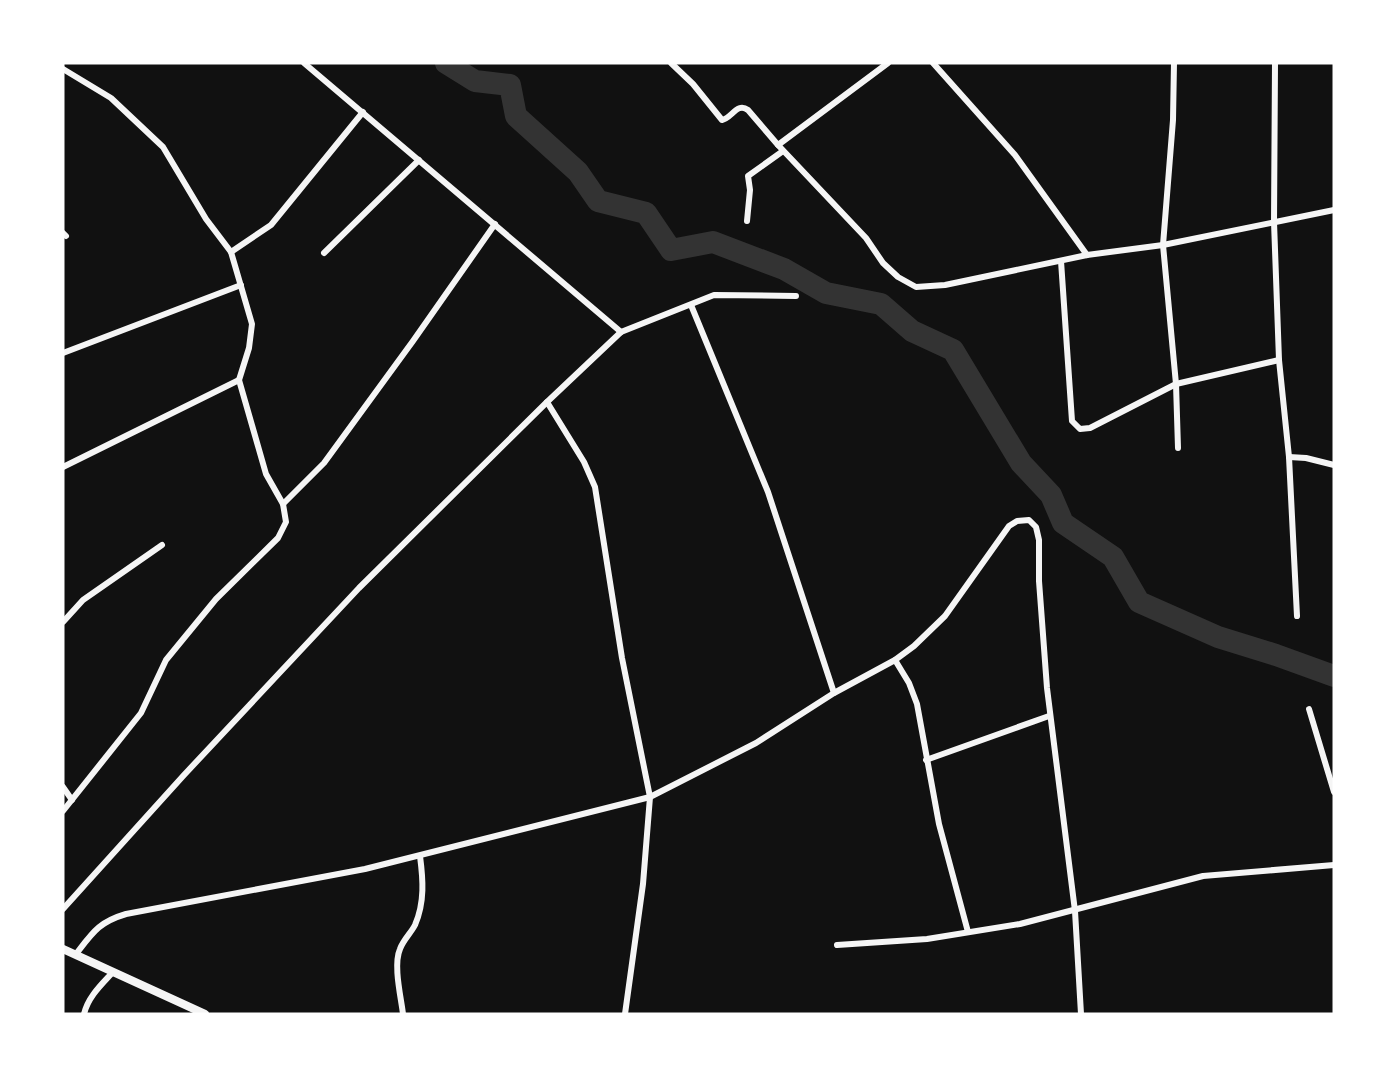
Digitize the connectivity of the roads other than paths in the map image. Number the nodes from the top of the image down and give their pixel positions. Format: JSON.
{"nodes":[{"id":1,"x":304,"y":63,"type":"edge"},
{"id":2,"x":671,"y":63,"type":"edge"},
{"id":3,"x":888,"y":63,"type":"edge"},
{"id":4,"x":933,"y":63,"type":"edge"},
{"id":5,"x":1174,"y":63,"type":"edge"},
{"id":6,"x":1275,"y":63,"type":"edge"},
{"id":7,"x":63,"y":69,"type":"edge"},
{"id":8,"x":363,"y":112,"type":"junction"},
{"id":9,"x":778,"y":145,"type":"junction"},
{"id":10,"x":783,"y":151,"type":"junction"},
{"id":11,"x":419,"y":160,"type":"junction"},
{"id":12,"x":1334,"y":210,"type":"edge"},
{"id":13,"x":747,"y":220,"type":"dead end"},
{"id":14,"x":1274,"y":222,"type":"junction"},
{"id":15,"x":495,"y":224,"type":"junction"},
{"id":16,"x":1163,"y":245,"type":"junction"},
{"id":17,"x":231,"y":252,"type":"junction"},
{"id":18,"x":324,"y":253,"type":"dead end"},
{"id":19,"x":1087,"y":255,"type":"junction"},
{"id":20,"x":1061,"y":261,"type":"junction"},
{"id":21,"x":241,"y":285,"type":"junction"},
{"id":22,"x":796,"y":296,"type":"dead end"},
{"id":23,"x":691,"y":305,"type":"junction"},
{"id":24,"x":621,"y":332,"type":"junction"},
{"id":25,"x":63,"y":353,"type":"edge"},
{"id":26,"x":1279,"y":360,"type":"junction"},
{"id":27,"x":239,"y":380,"type":"junction"},
{"id":28,"x":1176,"y":384,"type":"junction"},
{"id":29,"x":547,"y":402,"type":"junction"},
{"id":30,"x":1178,"y":448,"type":"dead end"},
{"id":31,"x":1289,"y":457,"type":"junction"},
{"id":32,"x":1334,"y":465,"type":"edge"},
{"id":33,"x":63,"y":467,"type":"edge"},
{"id":34,"x":283,"y":504,"type":"junction"},
{"id":35,"x":162,"y":545,"type":"dead end"},
{"id":36,"x":1297,"y":615,"type":"dead end"},
{"id":37,"x":63,"y":622,"type":"edge"},
{"id":38,"x":895,"y":660,"type":"junction"},
{"id":39,"x":834,"y":693,"type":"junction"},
{"id":40,"x":1309,"y":709,"type":"dead end"},
{"id":41,"x":1049,"y":716,"type":"junction"},
{"id":42,"x":926,"y":760,"type":"junction"},
{"id":43,"x":63,"y":787,"type":"edge"},
{"id":44,"x":1334,"y":792,"type":"edge"},
{"id":45,"x":650,"y":796,"type":"junction"},
{"id":46,"x":72,"y":800,"type":"junction"},
{"id":47,"x":63,"y":811,"type":"edge"},
{"id":48,"x":420,"y":855,"type":"junction"},
{"id":49,"x":1334,"y":865,"type":"edge"},
{"id":50,"x":63,"y":909,"type":"edge"},
{"id":51,"x":1075,"y":911,"type":"junction"},
{"id":52,"x":968,"y":932,"type":"junction"},
{"id":53,"x":837,"y":945,"type":"dead end"},
{"id":54,"x":63,"y":949,"type":"edge"},
{"id":55,"x":76,"y":954,"type":"junction"},
{"id":56,"x":112,"y":973,"type":"junction"},
{"id":57,"x":84,"y":1014,"type":"edge"},
{"id":58,"x":205,"y":1014,"type":"edge"},
{"id":59,"x":403,"y":1014,"type":"edge"},
{"id":60,"x":625,"y":1014,"type":"edge"},
{"id":61,"x":1081,"y":1014,"type":"edge"}],
"edges":[{"from":1,"to":8,"type":"street"},
{"from":2,"to":9,"type":"street"},
{"from":3,"to":9,"type":"street"},
{"from":4,"to":19,"type":"street"},
{"from":5,"to":16,"type":"street"},
{"from":6,"to":14,"type":"street"},
{"from":7,"to":17,"type":"street"},
{"from":8,"to":11,"type":"street"},
{"from":8,"to":17,"type":"street"},
{"from":9,"to":10,"type":"street"},
{"from":10,"to":13,"type":"street"},
{"from":10,"to":20,"type":"street"},
{"from":11,"to":15,"type":"street"},
{"from":11,"to":18,"type":"street"},
{"from":12,"to":14,"type":"street"},
{"from":14,"to":16,"type":"street"},
{"from":14,"to":26,"type":"street"},
{"from":15,"to":24,"type":"street"},
{"from":15,"to":34,"type":"street"},
{"from":16,"to":19,"type":"street"},
{"from":16,"to":28,"type":"street"},
{"from":17,"to":21,"type":"street"},
{"from":19,"to":20,"type":"street"},
{"from":20,"to":28,"type":"street"},
{"from":21,"to":25,"type":"street"},
{"from":21,"to":27,"type":"street"},
{"from":22,"to":23,"type":"street"},
{"from":23,"to":24,"type":"street"},
{"from":23,"to":39,"type":"street"},
{"from":24,"to":29,"type":"street"},
{"from":26,"to":28,"type":"street"},
{"from":26,"to":31,"type":"street"},
{"from":27,"to":33,"type":"street"},
{"from":27,"to":34,"type":"street"},
{"from":28,"to":30,"type":"street"},
{"from":29,"to":45,"type":"street"},
{"from":29,"to":50,"type":"street"},
{"from":31,"to":32,"type":"street"},
{"from":31,"to":36,"type":"street"},
{"from":34,"to":46,"type":"street"},
{"from":35,"to":37,"type":"street"},
{"from":38,"to":39,"type":"street"},
{"from":38,"to":41,"type":"street"},
{"from":38,"to":42,"type":"street"},
{"from":39,"to":45,"type":"street"},
{"from":40,"to":44,"type":"street"},
{"from":41,"to":42,"type":"street"},
{"from":41,"to":51,"type":"street"},
{"from":42,"to":52,"type":"street"},
{"from":43,"to":46,"type":"street"},
{"from":45,"to":48,"type":"street"},
{"from":45,"to":60,"type":"street"},
{"from":46,"to":47,"type":"street"},
{"from":48,"to":55,"type":"street"},
{"from":48,"to":59,"type":"street"},
{"from":49,"to":51,"type":"street"},
{"from":51,"to":52,"type":"street"},
{"from":51,"to":61,"type":"street"},
{"from":52,"to":53,"type":"street"},
{"from":54,"to":55,"type":"street"},
{"from":55,"to":56,"type":"street"},
{"from":56,"to":57,"type":"street"},
{"from":56,"to":58,"type":"street"}]}
